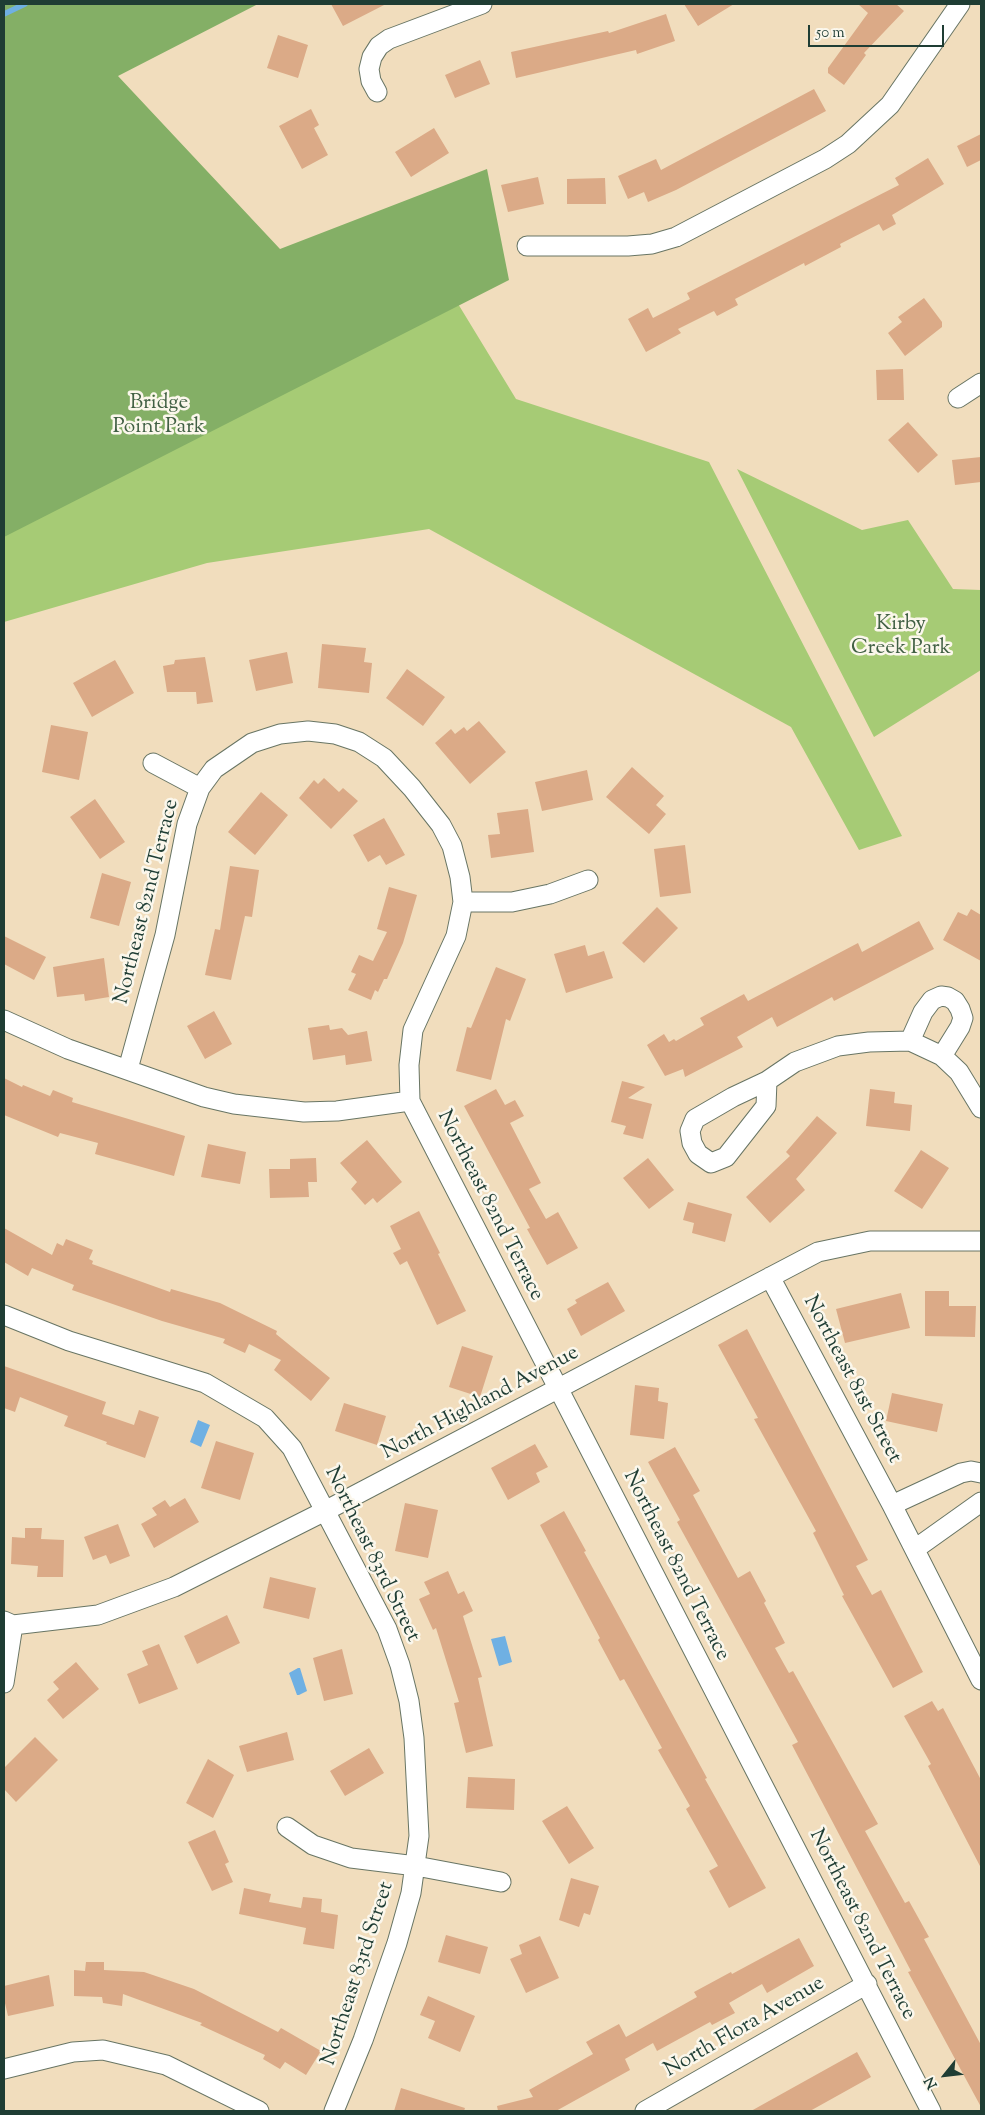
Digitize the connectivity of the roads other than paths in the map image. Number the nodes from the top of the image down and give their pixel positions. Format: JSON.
{"nodes":[{"id":1,"x":482,"y":4,"type":"edge"},
{"id":2,"x":960,"y":4,"type":"edge"},
{"id":3,"x":377,"y":92,"type":"dead end"},
{"id":4,"x":527,"y":246,"type":"dead end"},
{"id":5,"x":981,"y":383,"type":"edge"},
{"id":6,"x":958,"y":398,"type":"dead end"},
{"id":7,"x":153,"y":763,"type":"dead end"},
{"id":8,"x":200,"y":788,"type":"junction"},
{"id":9,"x":588,"y":880,"type":"dead end"},
{"id":10,"x":462,"y":902,"type":"junction"},
{"id":11,"x":4,"y":1020,"type":"edge"},
{"id":12,"x":910,"y":1041,"type":"junction"},
{"id":13,"x":942,"y":1056,"type":"junction"},
{"id":14,"x":128,"y":1069,"type":"junction"},
{"id":15,"x":767,"y":1082,"type":"junction"},
{"id":16,"x":410,"y":1101,"type":"junction"},
{"id":17,"x":981,"y":1108,"type":"edge"},
{"id":18,"x":981,"y":1241,"type":"edge"},
{"id":19,"x":770,"y":1277,"type":"junction"},
{"id":20,"x":4,"y":1315,"type":"edge"},
{"id":21,"x":558,"y":1390,"type":"junction"},
{"id":22,"x":981,"y":1473,"type":"edge"},
{"id":23,"x":981,"y":1502,"type":"edge"},
{"id":24,"x":892,"y":1505,"type":"junction"},
{"id":25,"x":325,"y":1511,"type":"junction"},
{"id":26,"x":915,"y":1549,"type":"junction"},
{"id":27,"x":9,"y":1623,"type":"edge"},
{"id":28,"x":981,"y":1680,"type":"edge"},
{"id":29,"x":4,"y":1683,"type":"edge"},
{"id":30,"x":287,"y":1827,"type":"dead end"},
{"id":31,"x":416,"y":1866,"type":"junction"},
{"id":32,"x":501,"y":1882,"type":"dead end"},
{"id":33,"x":867,"y":1984,"type":"junction"},
{"id":34,"x":4,"y":2069,"type":"edge"},
{"id":35,"x":259,"y":2111,"type":"edge"},
{"id":36,"x":334,"y":2111,"type":"edge"},
{"id":37,"x":645,"y":2111,"type":"edge"},
{"id":38,"x":931,"y":2111,"type":"edge"}],
"edges":[{"from":1,"to":3,"type":"street"},
{"from":2,"to":4,"type":"street"},
{"from":5,"to":6,"type":"street"},
{"from":7,"to":8,"type":"street"},
{"from":8,"to":10,"type":"street","name":"Northeast 82nd Terrace"},
{"from":8,"to":14,"type":"street","name":"Northeast 82nd Terrace"},
{"from":9,"to":10,"type":"street"},
{"from":10,"to":16,"type":"street","name":"Northeast 82nd Terrace"},
{"from":11,"to":14,"type":"street"},
{"from":12,"to":13,"type":"street"},
{"from":12,"to":13,"type":"street"},
{"from":12,"to":15,"type":"street"},
{"from":13,"to":17,"type":"street"},
{"from":14,"to":16,"type":"street"},
{"from":15,"to":15,"type":"street"},
{"from":16,"to":21,"type":"street","name":"Northeast 82nd Terrace"},
{"from":18,"to":19,"type":"street","name":"North Highland Avenue"},
{"from":19,"to":21,"type":"street","name":"North Highland Avenue"},
{"from":19,"to":24,"type":"street","name":"Northeast 81st Street"},
{"from":20,"to":25,"type":"street","name":"Northeast 83rd Street"},
{"from":21,"to":25,"type":"street","name":"North Highland Avenue"},
{"from":21,"to":33,"type":"street","name":"Northeast 82nd Terrace"},
{"from":22,"to":24,"type":"street"},
{"from":23,"to":26,"type":"street"},
{"from":24,"to":26,"type":"street","name":"Northeast 81st Street"},
{"from":25,"to":27,"type":"street","name":"North Highland Avenue"},
{"from":25,"to":31,"type":"street","name":"Northeast 83rd Street"},
{"from":26,"to":28,"type":"street","name":"Northeast 81st Street"},
{"from":27,"to":29,"type":"street"},
{"from":30,"to":31,"type":"street"},
{"from":31,"to":32,"type":"street"},
{"from":31,"to":36,"type":"street","name":"Northeast 83rd Street"},
{"from":33,"to":37,"type":"street","name":"North Flora Avenue"},
{"from":33,"to":38,"type":"street","name":"Northeast 82nd Terrace"},
{"from":34,"to":35,"type":"street"}]}
